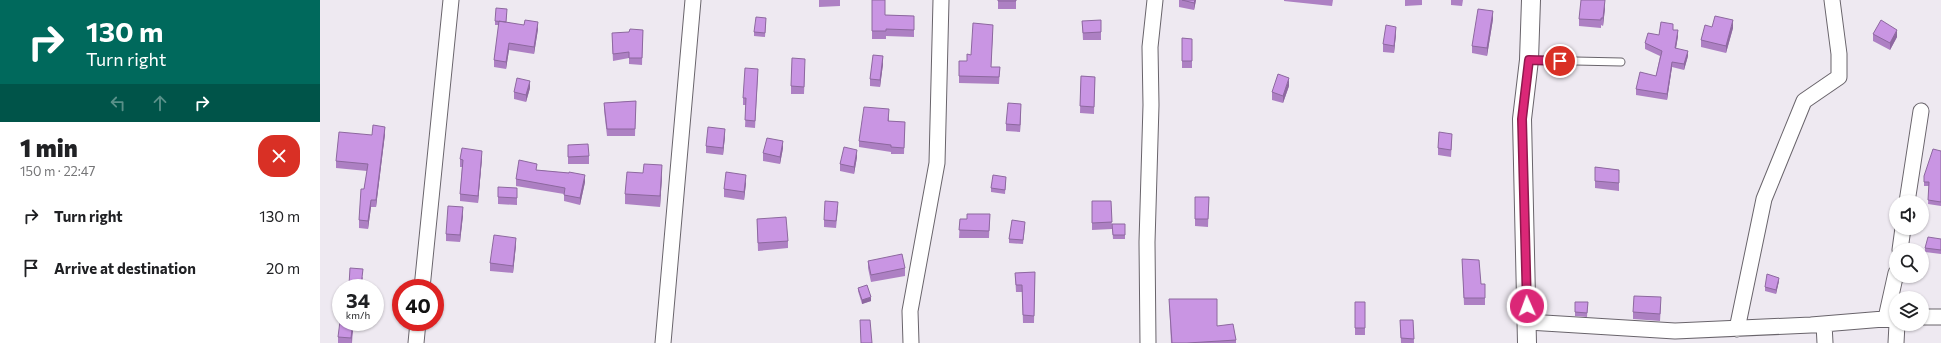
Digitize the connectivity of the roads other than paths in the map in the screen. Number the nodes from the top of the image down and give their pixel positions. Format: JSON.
{"nodes":[{"id":1,"x":452,"y":0,"type":"edge"},
{"id":2,"x":693,"y":0,"type":"edge"},
{"id":3,"x":941,"y":0,"type":"edge"},
{"id":4,"x":1155,"y":0,"type":"edge"},
{"id":5,"x":1531,"y":0,"type":"edge"},
{"id":6,"x":1832,"y":0,"type":"edge"},
{"id":7,"x":1529,"y":60,"type":"junction"},
{"id":8,"x":1622,"y":62,"type":"dead end"},
{"id":9,"x":1921,"y":111,"type":"dead end"},
{"id":10,"x":1908,"y":195,"type":"edge"},
{"id":11,"x":423,"y":279,"type":"edge"},
{"id":12,"x":1929,"y":317,"type":"edge"},
{"id":13,"x":1941,"y":317,"type":"edge"},
{"id":14,"x":1889,"y":320,"type":"edge"},
{"id":15,"x":1528,"y":322,"type":"junction"},
{"id":16,"x":1824,"y":324,"type":"junction"},
{"id":17,"x":1738,"y":329,"type":"junction"},
{"id":18,"x":417,"y":331,"type":"edge"},
{"id":19,"x":1894,"y":331,"type":"edge"},
{"id":20,"x":1675,"y":337,"type":"edge"},
{"id":21,"x":416,"y":343,"type":"edge"},
{"id":22,"x":663,"y":343,"type":"edge"},
{"id":23,"x":911,"y":343,"type":"edge"},
{"id":24,"x":1148,"y":343,"type":"edge"},
{"id":25,"x":1527,"y":343,"type":"edge"},
{"id":26,"x":1826,"y":343,"type":"edge"},
{"id":27,"x":1896,"y":343,"type":"edge"}],
"edges":[{"from":1,"to":11,"type":"street"},
{"from":2,"to":22,"type":"street"},
{"from":3,"to":23,"type":"street"},
{"from":4,"to":24,"type":"street"},
{"from":5,"to":7,"type":"street"},
{"from":6,"to":17,"type":"street"},
{"from":7,"to":8,"type":"lane"},
{"from":7,"to":15,"type":"street"},
{"from":9,"to":10,"type":"street"},
{"from":12,"to":13,"type":"street"},
{"from":14,"to":16,"type":"street"},
{"from":15,"to":20,"type":"street"},
{"from":15,"to":25,"type":"street"},
{"from":16,"to":17,"type":"street"},
{"from":16,"to":26,"type":"street"},
{"from":17,"to":20,"type":"street"},
{"from":18,"to":21,"type":"street"},
{"from":19,"to":27,"type":"street"}]}
